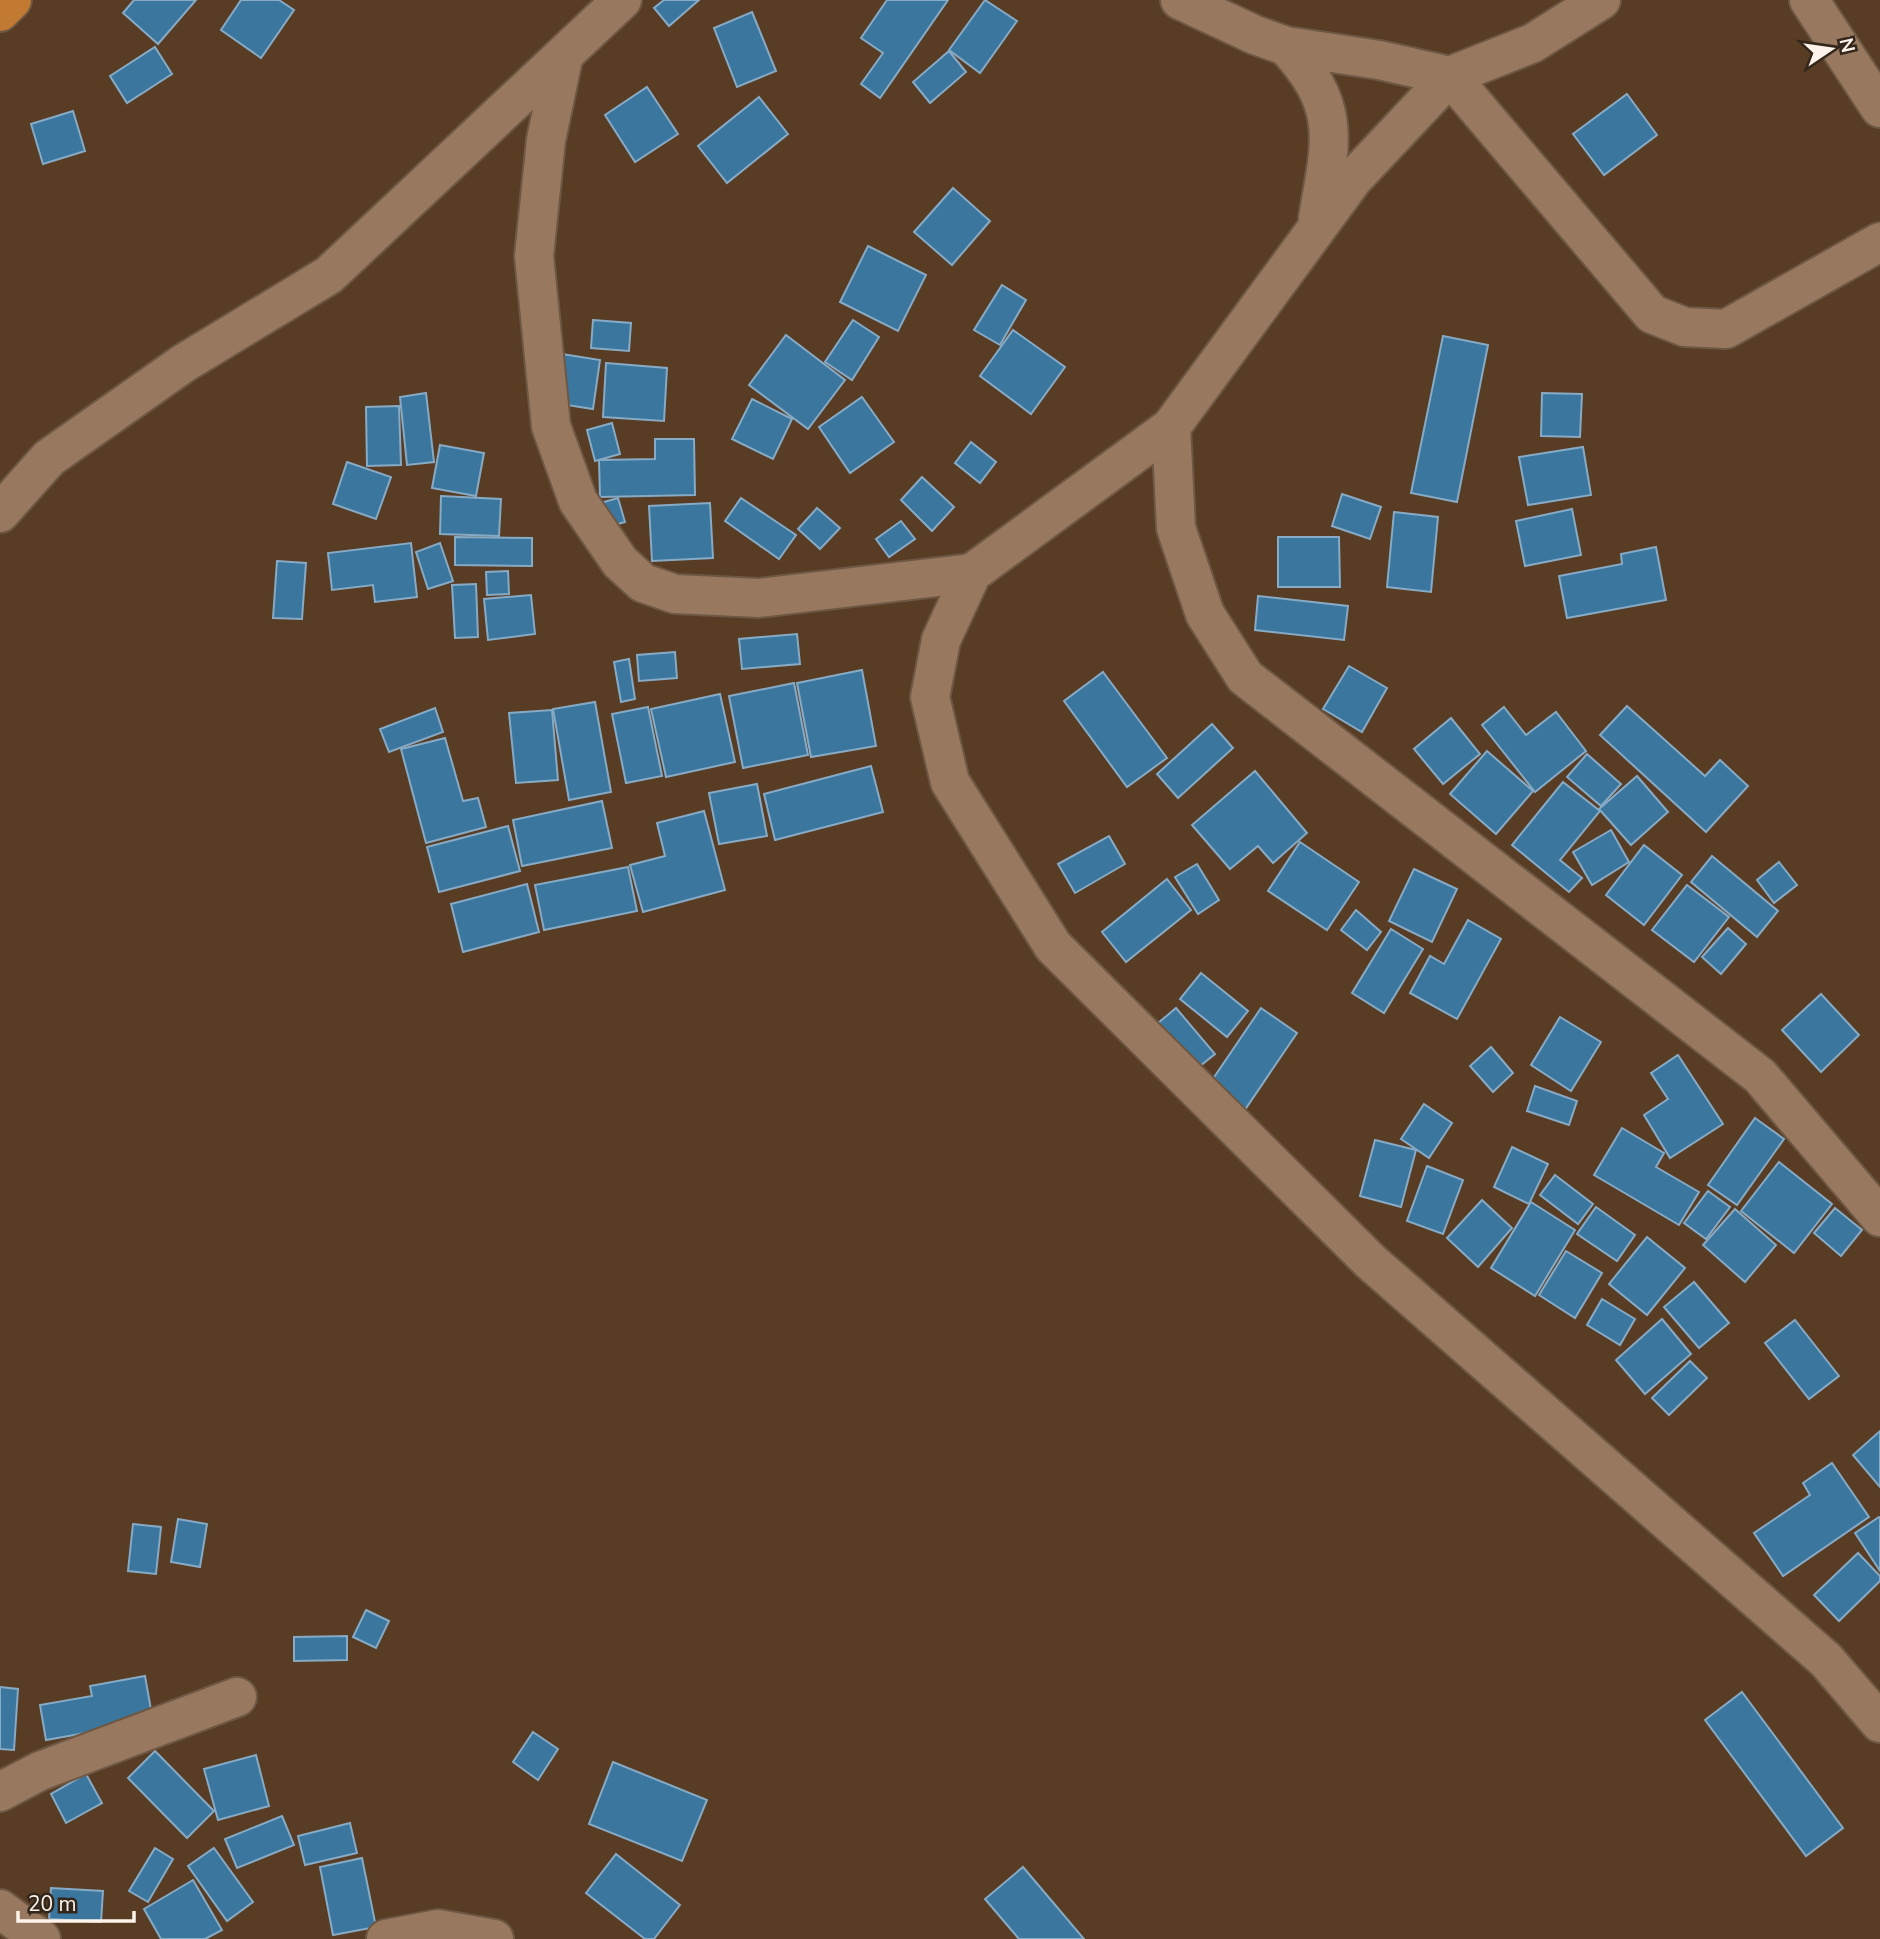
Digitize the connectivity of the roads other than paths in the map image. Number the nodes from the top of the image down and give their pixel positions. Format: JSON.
{"nodes":[{"id":1,"x":12,"y":0,"type":"edge"},
{"id":2,"x":622,"y":0,"type":"edge"},
{"id":3,"x":1180,"y":0,"type":"edge"},
{"id":4,"x":1601,"y":0,"type":"edge"},
{"id":5,"x":1809,"y":0,"type":"edge"},
{"id":6,"x":0,"y":12,"type":"edge"},
{"id":7,"x":1286,"y":46,"type":"junction"},
{"id":8,"x":563,"y":59,"type":"junction"},
{"id":9,"x":1450,"y":76,"type":"junction"},
{"id":10,"x":1880,"y":108,"type":"edge"},
{"id":11,"x":1317,"y":226,"type":"junction"},
{"id":12,"x":1880,"y":242,"type":"edge"},
{"id":13,"x":1171,"y":427,"type":"junction"},
{"id":14,"x":0,"y":513,"type":"edge"},
{"id":15,"x":972,"y":573,"type":"junction"},
{"id":16,"x":1880,"y":1217,"type":"edge"},
{"id":17,"x":237,"y":1697,"type":"dead end"},
{"id":18,"x":1880,"y":1723,"type":"edge"},
{"id":19,"x":0,"y":1792,"type":"edge"},
{"id":20,"x":0,"y":1909,"type":"edge"},
{"id":21,"x":41,"y":1939,"type":"edge"},
{"id":22,"x":386,"y":1939,"type":"edge"},
{"id":23,"x":494,"y":1939,"type":"edge"}],
"edges":[{"from":1,"to":6,"type":"highway"},
{"from":2,"to":8,"type":"street"},
{"from":3,"to":7,"type":"street"},
{"from":4,"to":9,"type":"street"},
{"from":5,"to":10,"type":"street"},
{"from":7,"to":9,"type":"street"},
{"from":7,"to":11,"type":"street"},
{"from":8,"to":14,"type":"street"},
{"from":8,"to":15,"type":"street"},
{"from":9,"to":11,"type":"street"},
{"from":9,"to":12,"type":"street"},
{"from":11,"to":13,"type":"street"},
{"from":13,"to":15,"type":"street"},
{"from":13,"to":16,"type":"street"},
{"from":15,"to":18,"type":"street"},
{"from":17,"to":19,"type":"street"},
{"from":20,"to":21,"type":"street"},
{"from":22,"to":23,"type":"street"}]}
